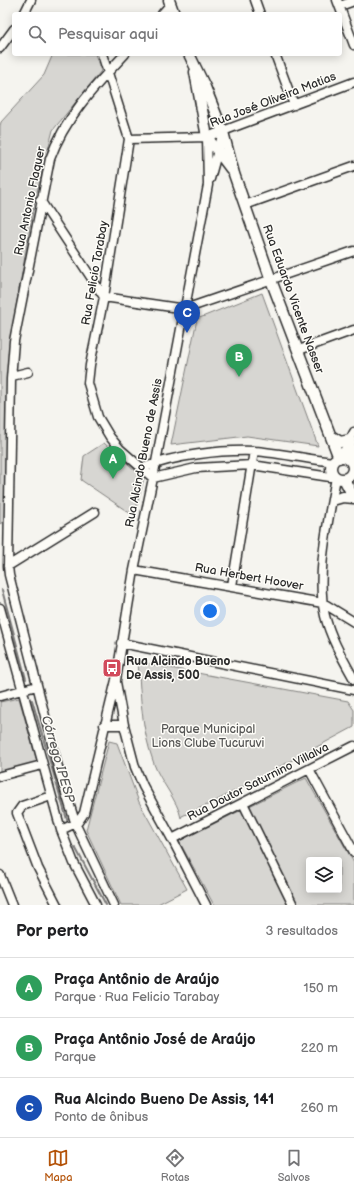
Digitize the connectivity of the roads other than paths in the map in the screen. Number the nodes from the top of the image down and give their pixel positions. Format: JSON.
{"nodes":[{"id":1,"x":31,"y":0,"type":"edge"},
{"id":2,"x":255,"y":0,"type":"edge"},
{"id":3,"x":354,"y":1,"type":"edge"},
{"id":4,"x":338,"y":3,"type":"edge"},
{"id":5,"x":25,"y":12,"type":"edge"},
{"id":6,"x":259,"y":12,"type":"edge"},
{"id":7,"x":342,"y":14,"type":"edge"},
{"id":8,"x":12,"y":32,"type":"edge"},
{"id":9,"x":354,"y":46,"type":"edge"},
{"id":10,"x":0,"y":48,"type":"edge"},
{"id":11,"x":103,"y":56,"type":"edge"},
{"id":12,"x":122,"y":56,"type":"edge"},
{"id":13,"x":191,"y":56,"type":"edge"},
{"id":14,"x":276,"y":56,"type":"edge"},
{"id":15,"x":195,"y":67,"type":"junction"},
{"id":16,"x":108,"y":72,"type":"junction"},
{"id":17,"x":354,"y":82,"type":"edge"},
{"id":18,"x":294,"y":105,"type":"junction"},
{"id":19,"x":223,"y":132,"type":"junction"},
{"id":20,"x":207,"y":137,"type":"junction"},
{"id":21,"x":129,"y":139,"type":"junction"},
{"id":22,"x":218,"y":153,"type":"junction"},
{"id":23,"x":354,"y":166,"type":"edge"},
{"id":24,"x":234,"y":174,"type":"junction"},
{"id":25,"x":208,"y":185,"type":"junction"},
{"id":26,"x":40,"y":200,"type":"junction"},
{"id":27,"x":246,"y":206,"type":"junction"},
{"id":28,"x":354,"y":251,"type":"edge"},
{"id":29,"x":270,"y":280,"type":"junction"},
{"id":30,"x":104,"y":296,"type":"junction"},
{"id":31,"x":185,"y":309,"type":"junction"},
{"id":32,"x":354,"y":330,"type":"edge"},
{"id":33,"x":299,"y":350,"type":"junction"},
{"id":34,"x":28,"y":372,"type":"dead end"},
{"id":35,"x":12,"y":376,"type":"junction"},
{"id":36,"x":330,"y":434,"type":"junction"},
{"id":37,"x":352,"y":437,"type":"edge"},
{"id":38,"x":254,"y":451,"type":"junction"},
{"id":39,"x":155,"y":463,"type":"junction"},
{"id":40,"x":252,"y":465,"type":"junction"},
{"id":41,"x":143,"y":468,"type":"junction"},
{"id":42,"x":342,"y":468,"type":"edge"},
{"id":43,"x":153,"y":478,"type":"junction"},
{"id":44,"x":354,"y":487,"type":"edge"},
{"id":45,"x":354,"y":498,"type":"edge"},
{"id":46,"x":334,"y":503,"type":"junction"},
{"id":47,"x":95,"y":512,"type":"dead end"},
{"id":48,"x":9,"y":531,"type":"junction"},
{"id":49,"x":0,"y":533,"type":"edge"},
{"id":50,"x":8,"y":566,"type":"junction"},
{"id":51,"x":134,"y":570,"type":"junction"},
{"id":52,"x":232,"y":586,"type":"junction"},
{"id":53,"x":323,"y":603,"type":"junction"},
{"id":54,"x":0,"y":608,"type":"edge"},
{"id":55,"x":354,"y":622,"type":"edge"},
{"id":56,"x":121,"y":643,"type":"junction"},
{"id":57,"x":354,"y":679,"type":"edge"},
{"id":58,"x":116,"y":680,"type":"junction"},
{"id":59,"x":36,"y":687,"type":"junction"},
{"id":60,"x":23,"y":690,"type":"junction"},
{"id":61,"x":354,"y":690,"type":"edge"},
{"id":62,"x":0,"y":696,"type":"edge"},
{"id":63,"x":124,"y":724,"type":"junction"},
{"id":64,"x":104,"y":725,"type":"junction"},
{"id":65,"x":354,"y":746,"type":"edge"},
{"id":66,"x":42,"y":765,"type":"junction"},
{"id":67,"x":309,"y":769,"type":"junction"},
{"id":68,"x":0,"y":776,"type":"edge"},
{"id":69,"x":51,"y":796,"type":"junction"},
{"id":70,"x":243,"y":803,"type":"junction"},
{"id":71,"x":74,"y":825,"type":"junction"},
{"id":72,"x":63,"y":830,"type":"junction"},
{"id":73,"x":172,"y":839,"type":"junction"},
{"id":74,"x":354,"y":852,"type":"edge"},
{"id":75,"x":0,"y":875,"type":"edge"},
{"id":76,"x":12,"y":905,"type":"edge"},
{"id":77,"x":57,"y":905,"type":"edge"},
{"id":78,"x":96,"y":905,"type":"edge"},
{"id":79,"x":114,"y":905,"type":"edge"},
{"id":80,"x":206,"y":905,"type":"edge"},
{"id":81,"x":294,"y":905,"type":"edge"}],
"edges":[{"from":1,"to":5,"type":"street"},
{"from":2,"to":6,"type":"street"},
{"from":3,"to":4,"type":"street"},
{"from":7,"to":9,"type":"street"},
{"from":8,"to":10,"type":"street"},
{"from":11,"to":16,"type":"street","name":"Rua Felicio Tarabay"},
{"from":12,"to":16,"type":"street","name":"Rua Antonio Flaquer"},
{"from":13,"to":15,"type":"street","name":"Rua Eduardo Vicente Nasser"},
{"from":14,"to":18,"type":"street"},
{"from":15,"to":19,"type":"street","name":"Rua Eduardo Vicente Nasser"},
{"from":15,"to":20,"type":"street","name":"Rua Alcindo Bueno de Assis"},
{"from":16,"to":21,"type":"street","name":"Rua Felicio Tarabay"},
{"from":16,"to":26,"type":"street","name":"Rua Antonio Flaquer"},
{"from":17,"to":18,"type":"street","name":"Rua José Oliveira Matias"},
{"from":18,"to":19,"type":"street","name":"Rua José Oliveira Matias"},
{"from":19,"to":20,"type":"street","name":"Rua José Oliveira Matias"},
{"from":19,"to":22,"type":"street"},
{"from":19,"to":24,"type":"street","name":"Rua Eduardo Vicente Nasser"},
{"from":20,"to":21,"type":"street","name":"Rua José Oliveira Matias"},
{"from":20,"to":22,"type":"street","name":"Rua Eduardo Vicente Nasser"},
{"from":20,"to":25,"type":"street","name":"Rua Alcindo Bueno de Assis"},
{"from":21,"to":30,"type":"street","name":"Rua Felicio Tarabay"},
{"from":22,"to":24,"type":"street","name":"Rua Eduardo Vicente Nasser"},
{"from":22,"to":25,"type":"street"},
{"from":23,"to":27,"type":"street"},
{"from":24,"to":27,"type":"street","name":"Rua Eduardo Vicente Nasser"},
{"from":25,"to":31,"type":"street","name":"Rua Alcindo Bueno de Assis"},
{"from":26,"to":30,"type":"street"},
{"from":26,"to":35,"type":"street","name":"Rua Antonio Flaquer"},
{"from":27,"to":29,"type":"street","name":"Rua Eduardo Vicente Nasser"},
{"from":28,"to":29,"type":"street"},
{"from":29,"to":31,"type":"street"},
{"from":29,"to":33,"type":"street","name":"Rua Eduardo Vicente Nasser"},
{"from":30,"to":31,"type":"street"},
{"from":30,"to":41,"type":"street","name":"Rua Felicio Tarabay"},
{"from":31,"to":39,"type":"street","name":"Rua Alcindo Bueno de Assis"},
{"from":32,"to":33,"type":"street"},
{"from":33,"to":36,"type":"street","name":"Rua Eduardo Vicente Nasser"},
{"from":34,"to":35,"type":"street"},
{"from":35,"to":48,"type":"street","name":"Rua Antonio Flaquer"},
{"from":36,"to":37,"type":"street"},
{"from":36,"to":42,"type":"street","name":"Rua Eduardo Vicente Nasser"},
{"from":37,"to":42,"type":"street"},
{"from":38,"to":39,"type":"street"},
{"from":38,"to":40,"type":"street"},
{"from":38,"to":42,"type":"street"},
{"from":39,"to":41,"type":"street"},
{"from":39,"to":43,"type":"street","name":"Rua Alcindo Bueno de Assis"},
{"from":40,"to":42,"type":"street"},
{"from":40,"to":43,"type":"street"},
{"from":40,"to":52,"type":"street"},
{"from":41,"to":43,"type":"street","name":"Rua Felicio Tarabay"},
{"from":42,"to":44,"type":"street","name":"Rua Eduardo Vicente Nasser"},
{"from":42,"to":45,"type":"street","name":"Rua Eduardo Vicente Nasser"},
{"from":42,"to":46,"type":"street"},
{"from":43,"to":51,"type":"street","name":"Rua Alcindo Bueno de Assis"},
{"from":45,"to":46,"type":"street"},
{"from":46,"to":53,"type":"street"},
{"from":47,"to":50,"type":"street"},
{"from":48,"to":49,"type":"street"},
{"from":48,"to":50,"type":"street","name":"Rua Antonio Flaquer"},
{"from":50,"to":59,"type":"street","name":"Rua Antonio Flaquer"},
{"from":51,"to":52,"type":"street","name":"Rua Herbert Hoover"},
{"from":51,"to":56,"type":"street","name":"Rua Alcindo Bueno de Assis"},
{"from":52,"to":53,"type":"street","name":"Rua Herbert Hoover"},
{"from":53,"to":55,"type":"street","name":"Rua Herbert Hoover"},
{"from":53,"to":57,"type":"street"},
{"from":54,"to":60,"type":"street"},
{"from":56,"to":58,"type":"street","name":"Rua Alcindo Bueno de Assis"},
{"from":56,"to":61,"type":"street"},
{"from":58,"to":63,"type":"street"},
{"from":58,"to":64,"type":"street","name":"Rua Alcindo Bueno de Assis"},
{"from":59,"to":60,"type":"street"},
{"from":59,"to":71,"type":"street","name":"Rua Antonio Flaquer"},
{"from":60,"to":62,"type":"street"},
{"from":60,"to":66,"type":"street"},
{"from":63,"to":64,"type":"street"},
{"from":63,"to":73,"type":"street"},
{"from":64,"to":71,"type":"street","name":"Rua Alcindo Bueno de Assis"},
{"from":65,"to":67,"type":"street","name":"Rua Doutor Saturnino Villalva"},
{"from":66,"to":68,"type":"street"},
{"from":66,"to":69,"type":"street"},
{"from":67,"to":70,"type":"street","name":"Rua Doutor Saturnino Villalva"},
{"from":67,"to":74,"type":"street"},
{"from":69,"to":72,"type":"street"},
{"from":69,"to":77,"type":"street"},
{"from":70,"to":73,"type":"street","name":"Rua Doutor Saturnino Villalva"},
{"from":70,"to":81,"type":"street"},
{"from":71,"to":72,"type":"street"},
{"from":71,"to":79,"type":"street","name":"Rua Antonio Flaquer"},
{"from":72,"to":78,"type":"street"},
{"from":73,"to":80,"type":"street"},
{"from":75,"to":76,"type":"street"}]}
